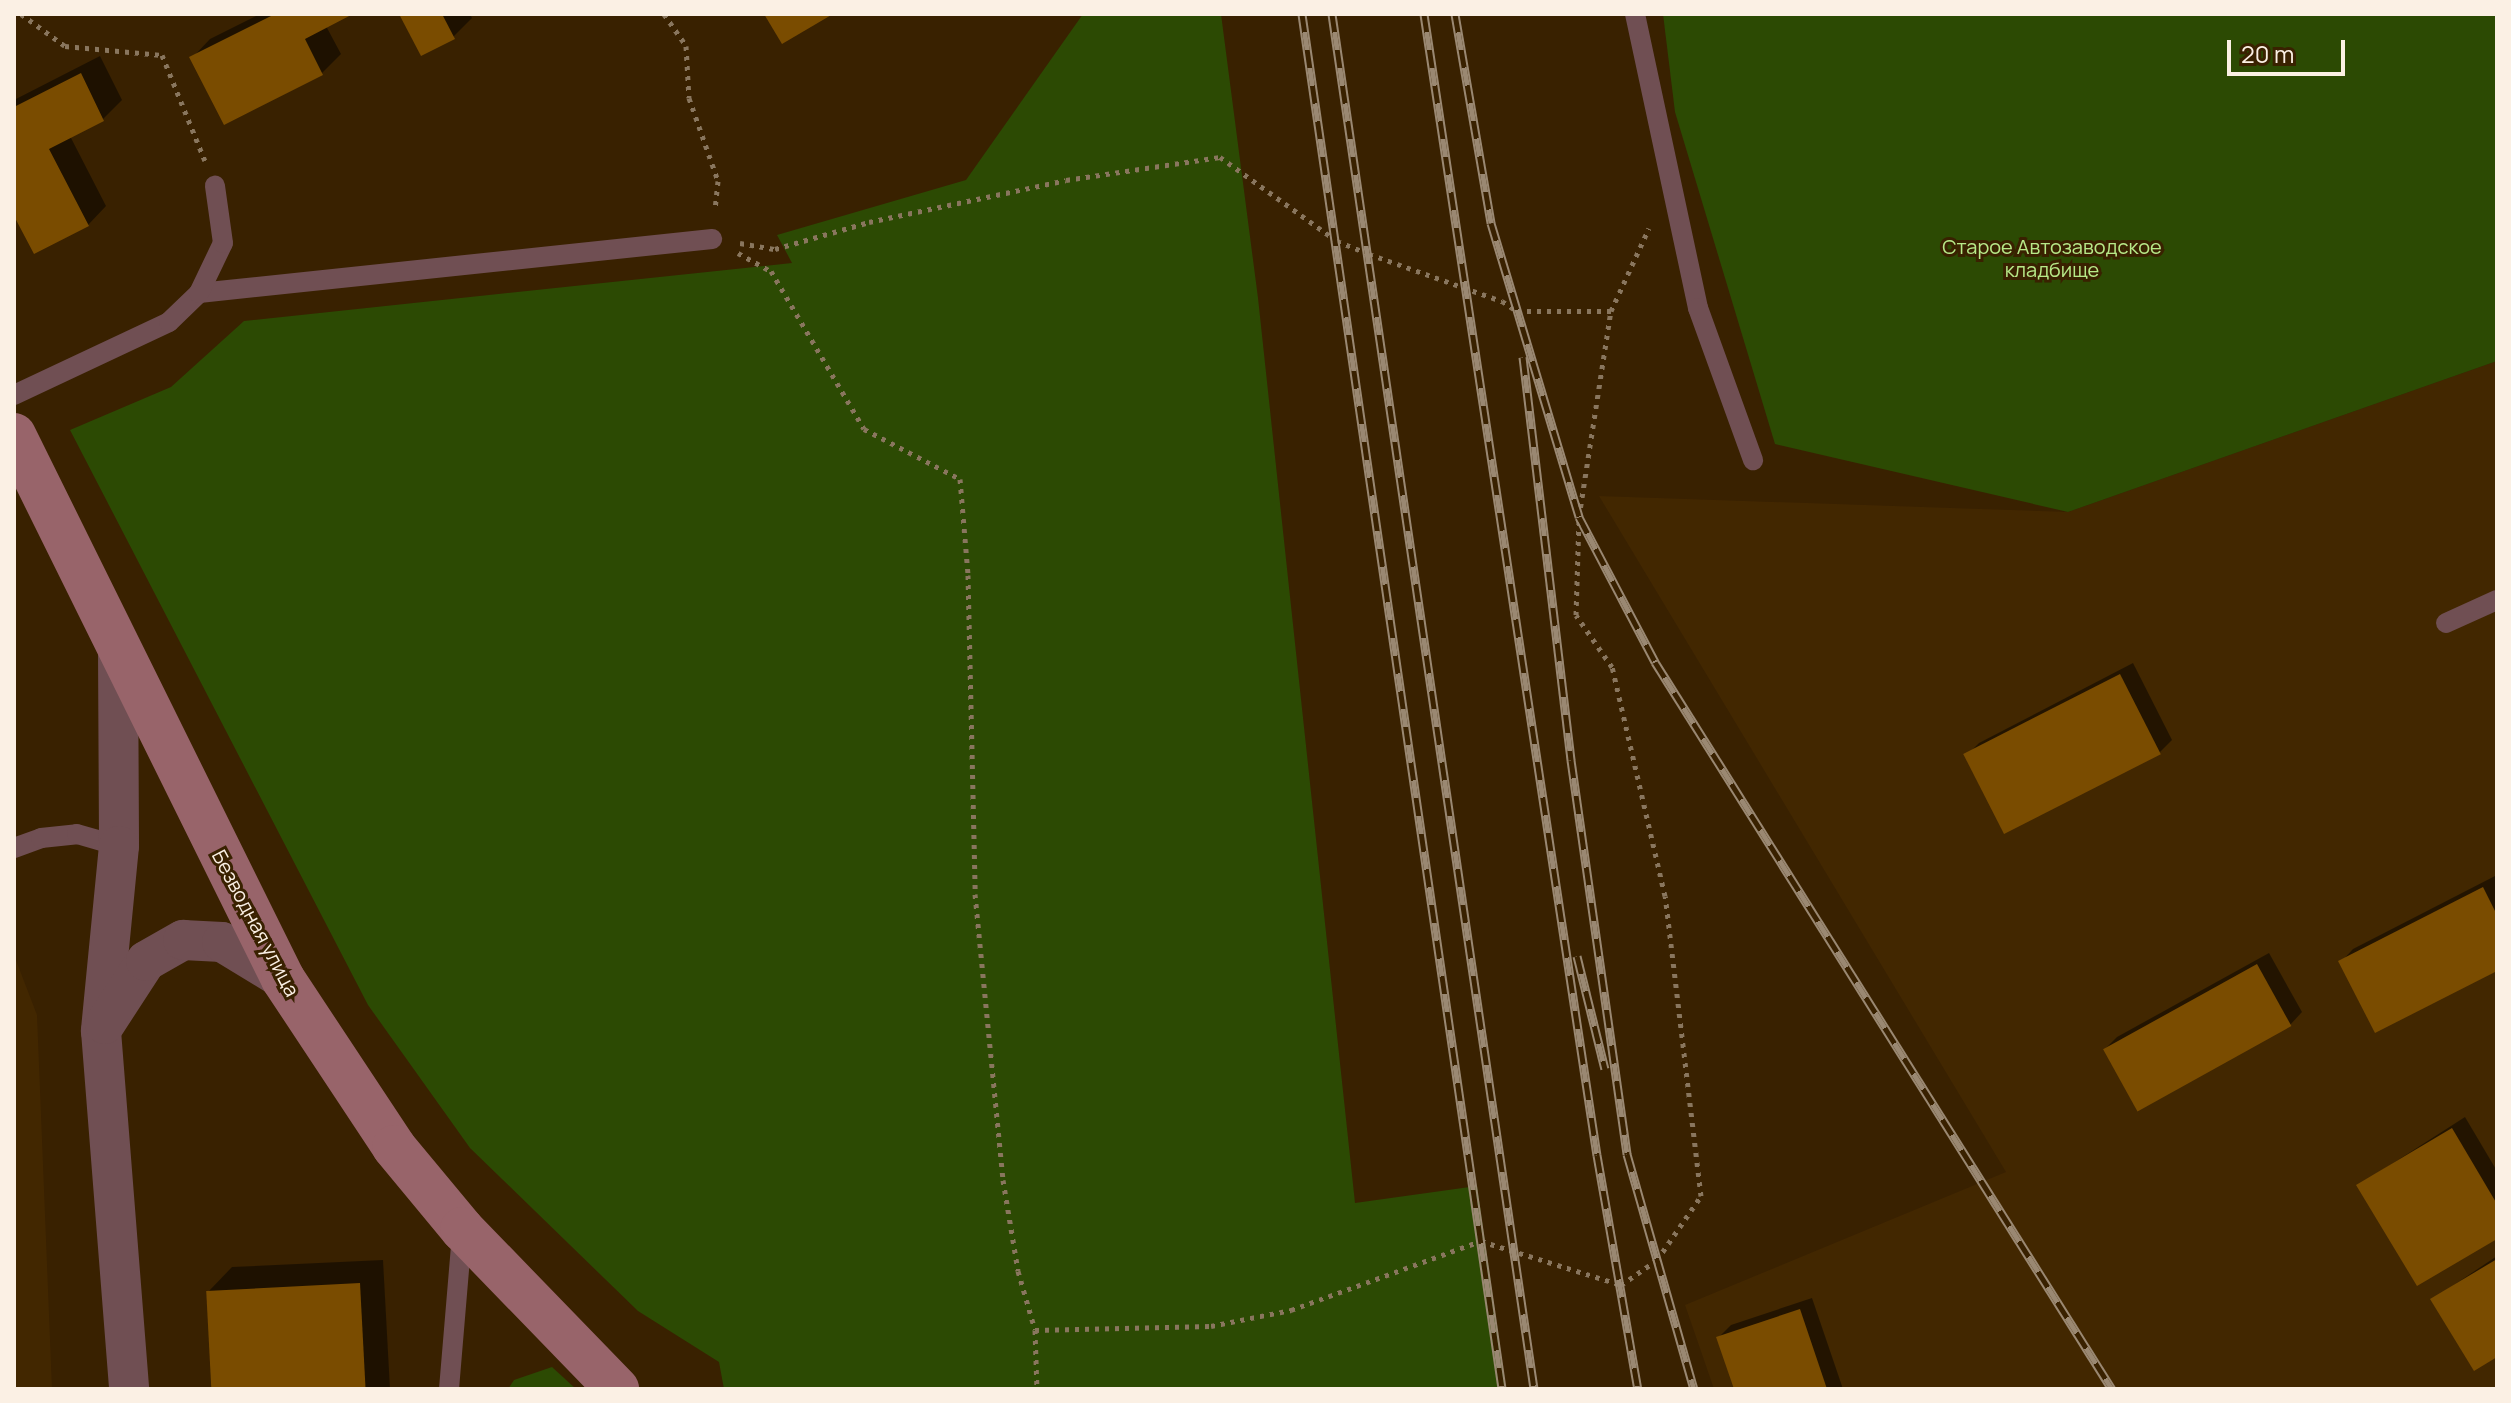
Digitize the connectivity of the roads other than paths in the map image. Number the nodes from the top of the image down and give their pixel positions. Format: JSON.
{"nodes":[{"id":1,"x":1635,"y":14,"type":"edge"},
{"id":2,"x":215,"y":186,"type":"road end"},
{"id":3,"x":712,"y":239,"type":"road end"},
{"id":4,"x":199,"y":293,"type":"junction"},
{"id":5,"x":14,"y":395,"type":"edge"},
{"id":6,"x":14,"y":435,"type":"edge"},
{"id":7,"x":1753,"y":460,"type":"dead end"},
{"id":8,"x":2497,"y":600,"type":"edge"},
{"id":9,"x":2446,"y":623,"type":"dead end"},
{"id":10,"x":118,"y":650,"type":"junction"},
{"id":11,"x":119,"y":846,"type":"junction"},
{"id":12,"x":14,"y":848,"type":"edge"},
{"id":13,"x":283,"y":979,"type":"junction"},
{"id":14,"x":101,"y":1031,"type":"junction"},
{"id":15,"x":462,"y":1229,"type":"junction"},
{"id":16,"x":129,"y":1389,"type":"edge"},
{"id":17,"x":449,"y":1389,"type":"edge"},
{"id":18,"x":617,"y":1389,"type":"edge"}],
"edges":[{"from":1,"to":7,"type":"lane"},
{"from":2,"to":4,"type":"lane"},
{"from":3,"to":4,"type":"lane"},
{"from":4,"to":5,"type":"lane"},
{"from":6,"to":10,"type":"main road","name":"Безводная улица"},
{"from":8,"to":9,"type":"lane"},
{"from":10,"to":11,"type":"street"},
{"from":10,"to":13,"type":"main road","name":"Безводная улица"},
{"from":11,"to":12,"type":"lane"},
{"from":11,"to":14,"type":"street"},
{"from":13,"to":14,"type":"street"},
{"from":13,"to":15,"type":"main road","name":"Безводная улица"},
{"from":14,"to":16,"type":"street"},
{"from":15,"to":17,"type":"lane"},
{"from":15,"to":18,"type":"main road","name":"Безводная улица"}]}
